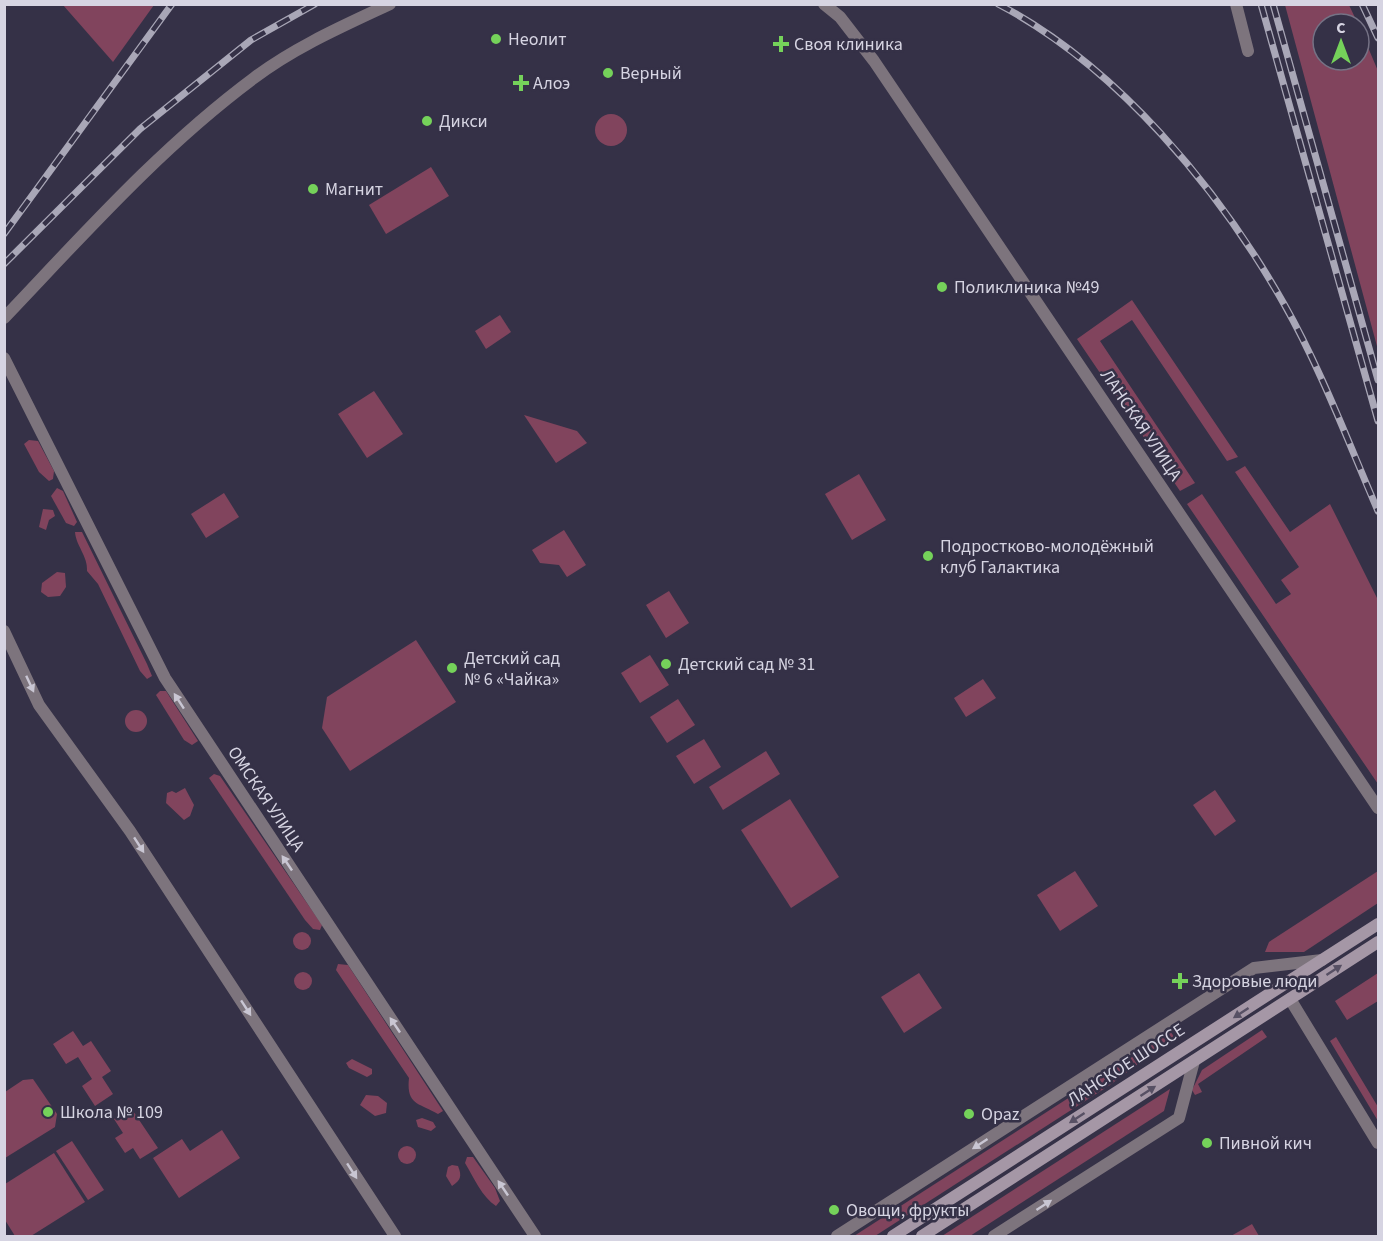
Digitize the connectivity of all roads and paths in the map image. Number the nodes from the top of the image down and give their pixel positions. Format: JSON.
{"nodes":[{"id":1,"x":390,"y":4,"type":"edge"},
{"id":2,"x":824,"y":4,"type":"edge"},
{"id":3,"x":1236,"y":4,"type":"edge"},
{"id":4,"x":1248,"y":51,"type":"dead end"},
{"id":5,"x":4,"y":318,"type":"edge"},
{"id":6,"x":4,"y":358,"type":"edge"},
{"id":7,"x":4,"y":631,"type":"edge"},
{"id":8,"x":1378,"y":808,"type":"edge"},
{"id":9,"x":1378,"y":924,"type":"edge"},
{"id":10,"x":1378,"y":942,"type":"edge"},
{"id":11,"x":1322,"y":960,"type":"junction"},
{"id":12,"x":1290,"y":999,"type":"junction"},
{"id":13,"x":1194,"y":1061,"type":"junction"},
{"id":14,"x":1378,"y":1143,"type":"edge"},
{"id":15,"x":395,"y":1236,"type":"edge"},
{"id":16,"x":536,"y":1236,"type":"edge"},
{"id":17,"x":837,"y":1236,"type":"edge"},
{"id":18,"x":893,"y":1236,"type":"edge"},
{"id":19,"x":922,"y":1236,"type":"edge"},
{"id":20,"x":994,"y":1236,"type":"edge"}],
"edges":[{"from":1,"to":5,"type":"street"},
{"from":2,"to":8,"type":"street","name":"ЛАНСКАЯ УЛИЦА"},
{"from":3,"to":4,"type":"street"},
{"from":16,"to":6,"type":"street","name":"ОМСКАЯ УЛИЦА","one_way":true},
{"from":7,"to":15,"type":"street","one_way":true},
{"from":9,"to":11,"type":"main road","name":"ЛАНСКОЕ ШОССЕ"},
{"from":12,"to":10,"type":"main road","name":"ЛАНСКОЕ ШОССЕ","one_way":true},
{"from":11,"to":17,"type":"street","one_way":true},
{"from":11,"to":18,"type":"main road","name":"ЛАНСКОЕ ШОССЕ","one_way":true},
{"from":12,"to":13,"type":"main road","name":"ЛАНСКОЕ ШОССЕ"},
{"from":12,"to":14,"type":"street"},
{"from":19,"to":13,"type":"main road","name":"ЛАНСКОЕ ШОССЕ","one_way":true},
{"from":20,"to":13,"type":"street","one_way":true}]}
